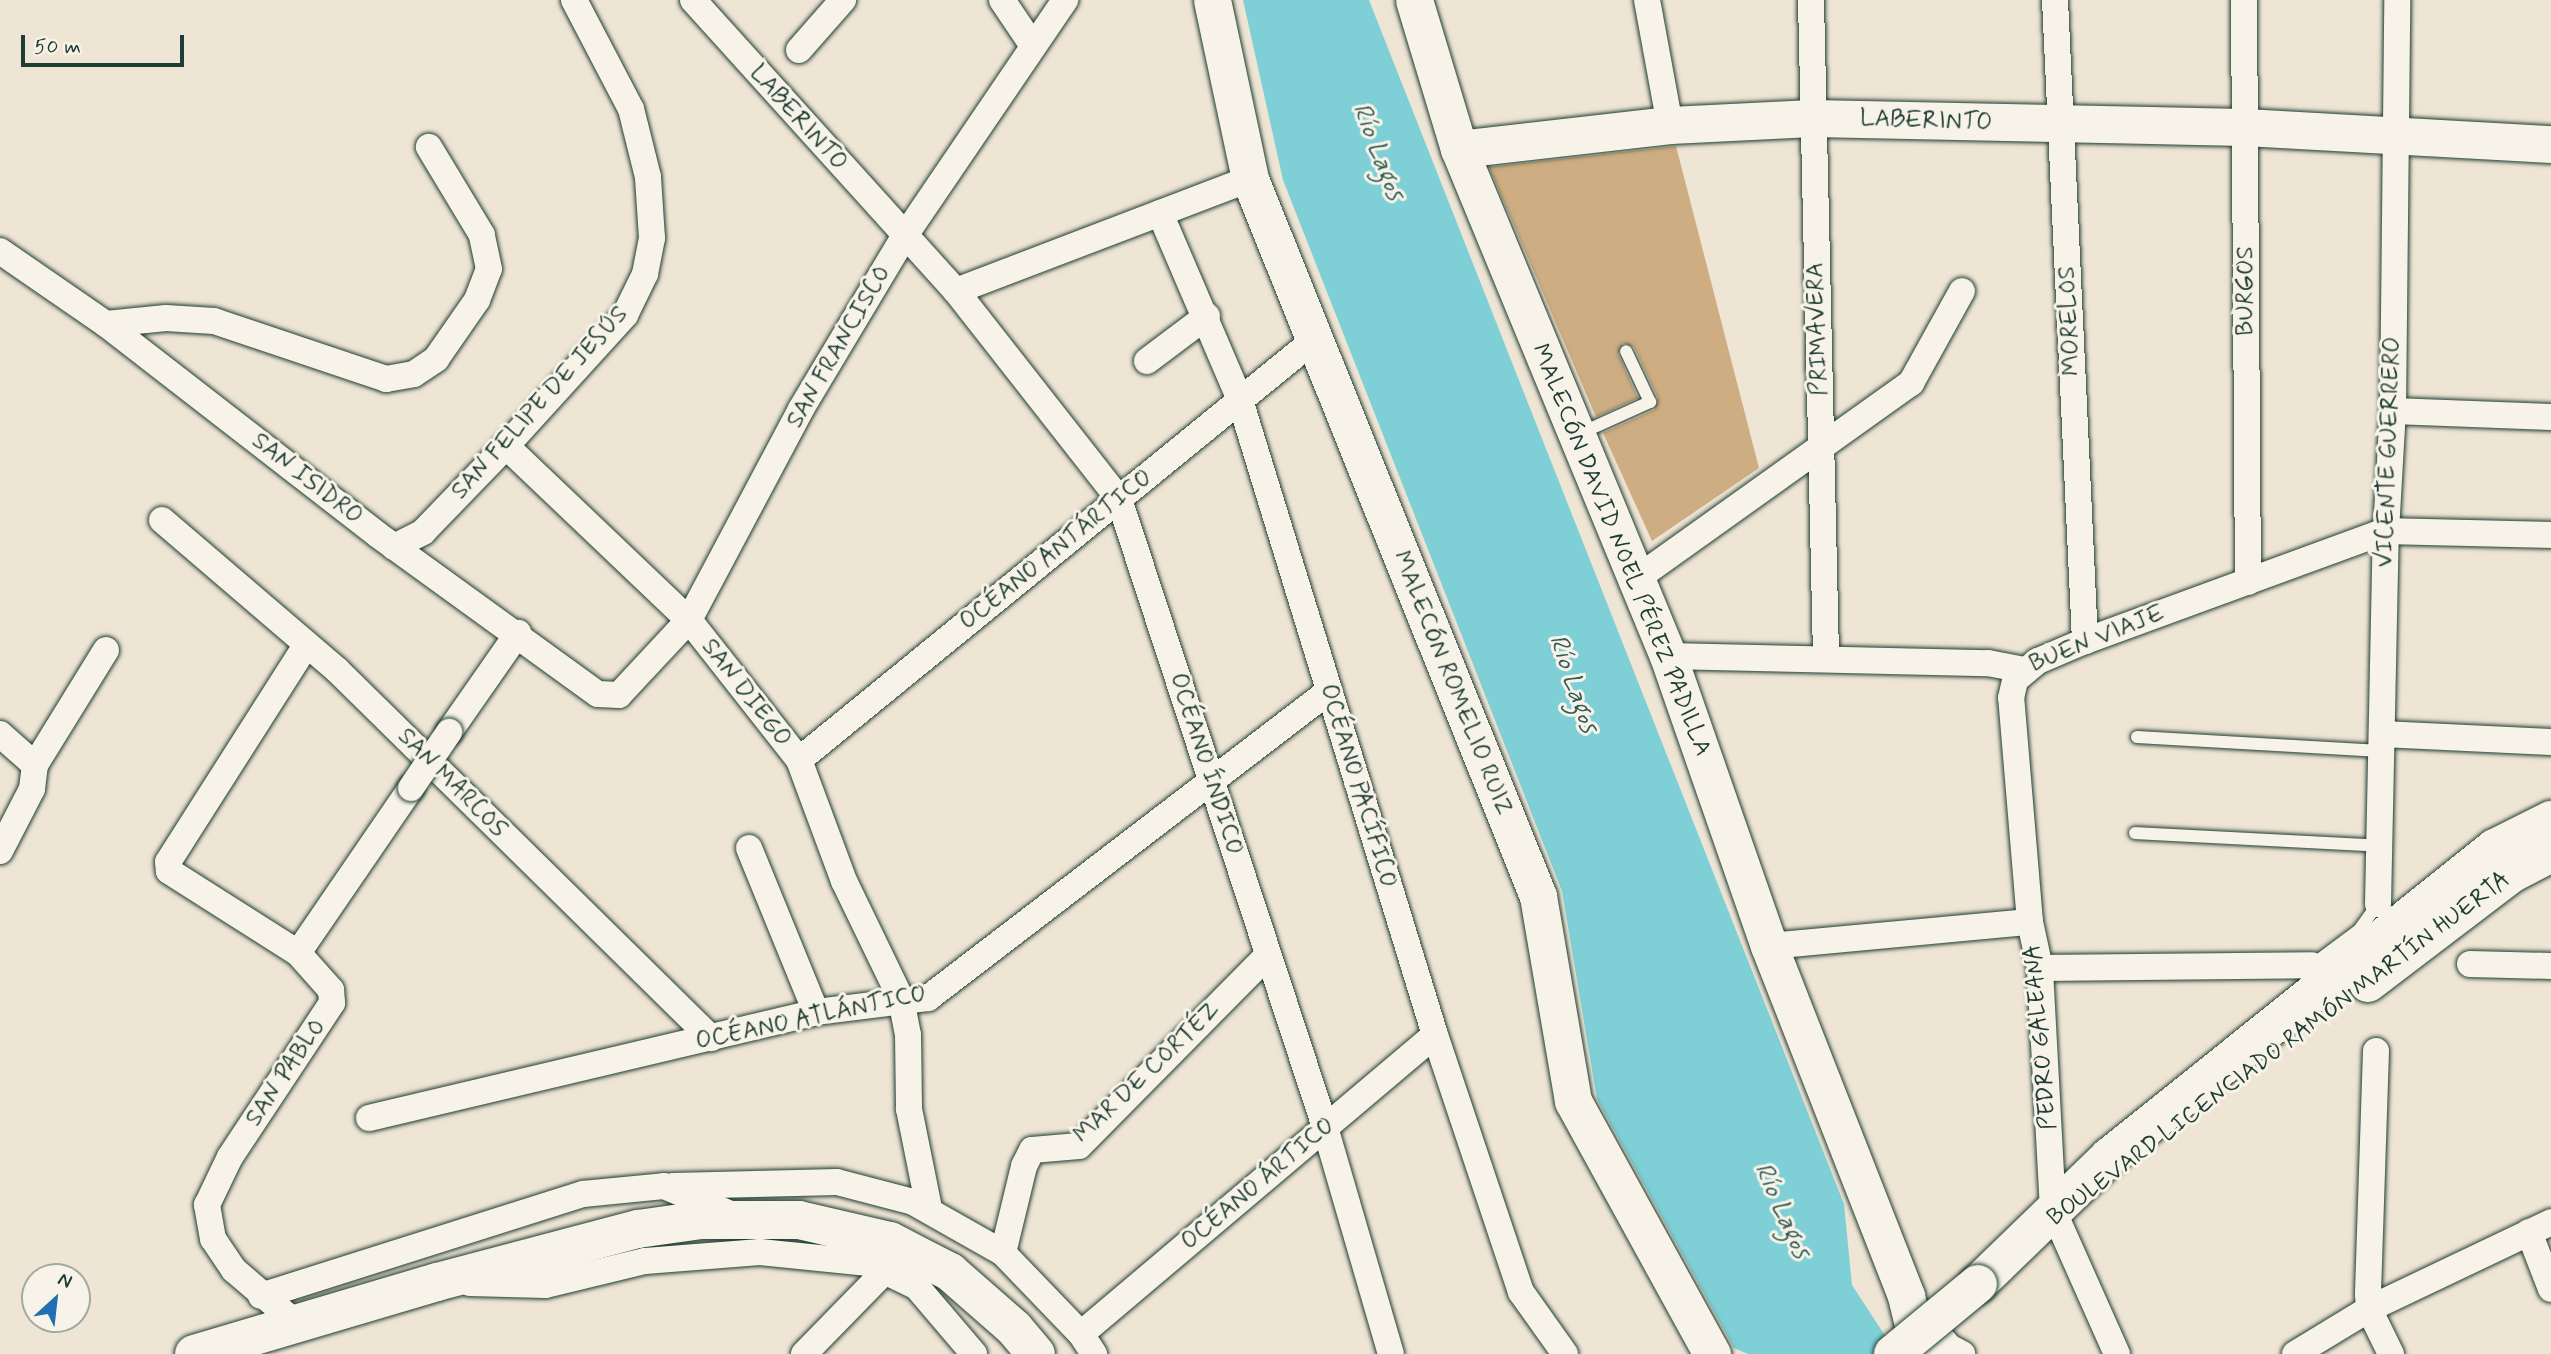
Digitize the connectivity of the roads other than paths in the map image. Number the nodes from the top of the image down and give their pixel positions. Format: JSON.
{"nodes":[{"id":1,"x":574,"y":0,"type":"edge"},
{"id":2,"x":693,"y":0,"type":"edge"},
{"id":3,"x":844,"y":0,"type":"edge"},
{"id":4,"x":1002,"y":0,"type":"edge"},
{"id":5,"x":1065,"y":0,"type":"edge"},
{"id":6,"x":1212,"y":0,"type":"edge"},
{"id":7,"x":1414,"y":0,"type":"edge"},
{"id":8,"x":1647,"y":0,"type":"edge"},
{"id":9,"x":1811,"y":0,"type":"edge"},
{"id":10,"x":2055,"y":0,"type":"edge"},
{"id":11,"x":2244,"y":0,"type":"edge"},
{"id":12,"x":2397,"y":0,"type":"edge"},
{"id":13,"x":1033,"y":46,"type":"junction"},
{"id":14,"x":799,"y":50,"type":"dead end"},
{"id":15,"x":1812,"y":118,"type":"junction"},
{"id":16,"x":1670,"y":125,"type":"junction"},
{"id":17,"x":2061,"y":125,"type":"junction"},
{"id":18,"x":2245,"y":127,"type":"junction"},
{"id":19,"x":2394,"y":135,"type":"junction"},
{"id":20,"x":2551,"y":144,"type":"edge"},
{"id":21,"x":429,"y":147,"type":"dead end"},
{"id":22,"x":1459,"y":149,"type":"junction"},
{"id":23,"x":1250,"y":178,"type":"junction"},
{"id":24,"x":1160,"y":212,"type":"junction"},
{"id":25,"x":904,"y":237,"type":"junction"},
{"id":26,"x":0,"y":251,"type":"edge"},
{"id":27,"x":1962,"y":290,"type":"dead end"},
{"id":28,"x":956,"y":291,"type":"junction"},
{"id":29,"x":1207,"y":316,"type":"junction"},
{"id":30,"x":106,"y":324,"type":"junction"},
{"id":31,"x":1314,"y":340,"type":"junction"},
{"id":32,"x":1626,"y":351,"type":"dead end"},
{"id":33,"x":1147,"y":362,"type":"dead end"},
{"id":34,"x":1240,"y":400,"type":"junction"},
{"id":35,"x":2393,"y":411,"type":"junction"},
{"id":36,"x":2551,"y":417,"type":"edge"},
{"id":37,"x":1577,"y":435,"type":"junction"},
{"id":38,"x":506,"y":446,"type":"junction"},
{"id":39,"x":1821,"y":449,"type":"junction"},
{"id":40,"x":1119,"y":499,"type":"junction"},
{"id":41,"x":162,"y":520,"type":"dead end"},
{"id":42,"x":2386,"y":531,"type":"junction"},
{"id":43,"x":2551,"y":536,"type":"edge"},
{"id":44,"x":394,"y":547,"type":"junction"},
{"id":45,"x":1636,"y":579,"type":"junction"},
{"id":46,"x":2248,"y":582,"type":"junction"},
{"id":47,"x":689,"y":620,"type":"junction"},
{"id":48,"x":518,"y":633,"type":"junction"},
{"id":49,"x":2085,"y":641,"type":"junction"},
{"id":50,"x":306,"y":645,"type":"junction"},
{"id":51,"x":106,"y":650,"type":"dead end"},
{"id":52,"x":1668,"y":656,"type":"junction"},
{"id":53,"x":1826,"y":657,"type":"junction"},
{"id":54,"x":2024,"y":670,"type":"junction"},
{"id":55,"x":1329,"y":691,"type":"junction"},
{"id":56,"x":619,"y":695,"type":"joint"},
{"id":57,"x":0,"y":734,"type":"edge"},
{"id":58,"x":2137,"y":737,"type":"dead end"},
{"id":59,"x":2551,"y":742,"type":"edge"},
{"id":60,"x":2382,"y":743,"type":"junction"},
{"id":61,"x":799,"y":760,"type":"junction"},
{"id":62,"x":35,"y":765,"type":"junction"},
{"id":63,"x":1213,"y":780,"type":"junction"},
{"id":64,"x":2551,"y":820,"type":"edge"},
{"id":65,"x":2135,"y":833,"type":"dead end"},
{"id":66,"x":2379,"y":846,"type":"junction"},
{"id":67,"x":749,"y":848,"type":"dead end"},
{"id":68,"x":0,"y":851,"type":"edge"},
{"id":69,"x":2551,"y":853,"type":"edge"},
{"id":70,"x":2378,"y":904,"type":"joint"},
{"id":71,"x":2030,"y":922,"type":"junction"},
{"id":72,"x":1769,"y":946,"type":"junction"},
{"id":73,"x":298,"y":953,"type":"junction"},
{"id":74,"x":1267,"y":956,"type":"junction"},
{"id":75,"x":2470,"y":964,"type":"dead end"},
{"id":76,"x":2312,"y":965,"type":"joint"},
{"id":77,"x":2551,"y":966,"type":"edge"},
{"id":78,"x":2040,"y":968,"type":"junction"},
{"id":79,"x":901,"y":999,"type":"junction"},
{"id":80,"x":817,"y":1012,"type":"junction"},
{"id":81,"x":1435,"y":1035,"type":"junction"},
{"id":82,"x":711,"y":1038,"type":"junction"},
{"id":83,"x":2376,"y":1051,"type":"dead end"},
{"id":84,"x":369,"y":1118,"type":"dead end"},
{"id":85,"x":1325,"y":1127,"type":"junction"},
{"id":86,"x":664,"y":1186,"type":"junction"},
{"id":87,"x":929,"y":1208,"type":"junction"},
{"id":88,"x":745,"y":1220,"type":"junction"},
{"id":89,"x":2048,"y":1220,"type":"junction"},
{"id":90,"x":2540,"y":1227,"type":"edge"},
{"id":91,"x":1003,"y":1253,"type":"junction"},
{"id":92,"x":885,"y":1271,"type":"junction"},
{"id":93,"x":436,"y":1282,"type":"junction"},
{"id":94,"x":2551,"y":1289,"type":"edge"},
{"id":95,"x":261,"y":1296,"type":"junction"},
{"id":96,"x":1906,"y":1296,"type":"junction"},
{"id":97,"x":2369,"y":1309,"type":"junction"},
{"id":98,"x":297,"y":1324,"type":"junction"},
{"id":99,"x":1088,"y":1344,"type":"edge"},
{"id":100,"x":194,"y":1354,"type":"edge"},
{"id":101,"x":804,"y":1354,"type":"edge"},
{"id":102,"x":974,"y":1354,"type":"edge"},
{"id":103,"x":1036,"y":1354,"type":"edge"},
{"id":104,"x":1391,"y":1354,"type":"edge"},
{"id":105,"x":1564,"y":1354,"type":"edge"},
{"id":106,"x":1712,"y":1354,"type":"edge"},
{"id":107,"x":1893,"y":1354,"type":"edge"},
{"id":108,"x":1920,"y":1354,"type":"edge"},
{"id":109,"x":1962,"y":1354,"type":"edge"},
{"id":110,"x":2118,"y":1354,"type":"edge"},
{"id":111,"x":2295,"y":1354,"type":"edge"},
{"id":112,"x":2390,"y":1354,"type":"edge"}],
"edges":[{"from":1,"to":38,"type":"street","name":"SAN FELIPE DE JESÚS"},
{"from":2,"to":25,"type":"street","name":"LABERINTO"},
{"from":3,"to":14,"type":"street"},
{"from":4,"to":13,"type":"street"},
{"from":5,"to":13,"type":"street","name":"SAN FRANCISCO"},
{"from":6,"to":23,"type":"street","name":"MALECÓN ROMELIO RUIZ"},
{"from":7,"to":22,"type":"street","name":"MALECÓN DAVID NOEL PÉREZ PADILLA"},
{"from":8,"to":16,"type":"street"},
{"from":9,"to":15,"type":"street","name":"PRIMAVERA"},
{"from":10,"to":17,"type":"street","name":"MORELOS"},
{"from":11,"to":18,"type":"street","name":"BURGOS"},
{"from":12,"to":19,"type":"street","name":"VICENTE GUERRERO"},
{"from":13,"to":25,"type":"street","name":"SAN FRANCISCO"},
{"from":15,"to":16,"type":"street","name":"LABERINTO"},
{"from":15,"to":17,"type":"street","name":"LABERINTO"},
{"from":15,"to":39,"type":"street","name":"PRIMAVERA"},
{"from":16,"to":22,"type":"street","name":"LABERINTO"},
{"from":17,"to":18,"type":"street","name":"LABERINTO"},
{"from":17,"to":49,"type":"street","name":"MORELOS"},
{"from":18,"to":19,"type":"street","name":"LABERINTO"},
{"from":18,"to":46,"type":"street","name":"BURGOS"},
{"from":19,"to":20,"type":"street","name":"LABERINTO"},
{"from":19,"to":35,"type":"street","name":"VICENTE GUERRERO"},
{"from":21,"to":30,"type":"street"},
{"from":22,"to":37,"type":"street","name":"MALECÓN DAVID NOEL PÉREZ PADILLA"},
{"from":23,"to":24,"type":"street"},
{"from":23,"to":31,"type":"street","name":"MALECÓN ROMELIO RUIZ"},
{"from":24,"to":28,"type":"street"},
{"from":24,"to":29,"type":"street","name":"OCÉANO PACÍFICO"},
{"from":25,"to":28,"type":"street","name":"OCÉANO ÍNDICO"},
{"from":25,"to":47,"type":"street","name":"SAN FRANCISCO"},
{"from":26,"to":30,"type":"street","name":"SAN ISIDRO"},
{"from":27,"to":39,"type":"street"},
{"from":28,"to":40,"type":"street","name":"OCÉANO ÍNDICO"},
{"from":29,"to":33,"type":"street"},
{"from":29,"to":34,"type":"street","name":"OCÉANO PACÍFICO"},
{"from":30,"to":44,"type":"street","name":"SAN ISIDRO"},
{"from":31,"to":34,"type":"street","name":"OCÉANO ANTÁRTICO"},
{"from":31,"to":106,"type":"street","name":"MALECÓN ROMELIO RUIZ"},
{"from":32,"to":37,"type":"lane"},
{"from":34,"to":40,"type":"street","name":"OCÉANO ANTÁRTICO"},
{"from":34,"to":55,"type":"street","name":"OCÉANO PACÍFICO"},
{"from":35,"to":36,"type":"street"},
{"from":35,"to":42,"type":"street","name":"VICENTE GUERRERO"},
{"from":37,"to":45,"type":"street","name":"MALECÓN DAVID NOEL PÉREZ PADILLA"},
{"from":38,"to":44,"type":"street","name":"SAN FELIPE DE JESÚS"},
{"from":38,"to":47,"type":"street","name":"SAN DIEGO"},
{"from":39,"to":45,"type":"street"},
{"from":39,"to":53,"type":"street","name":"PRIMAVERA"},
{"from":40,"to":61,"type":"street","name":"OCÉANO ANTÁRTICO"},
{"from":40,"to":63,"type":"street","name":"OCÉANO ÍNDICO"},
{"from":41,"to":50,"type":"street","name":"SAN MARCOS"},
{"from":42,"to":43,"type":"street"},
{"from":42,"to":46,"type":"street","name":"BUEN VIAJE"},
{"from":42,"to":60,"type":"street","name":"VICENTE GUERRERO"},
{"from":44,"to":48,"type":"street","name":"SAN ISIDRO"},
{"from":45,"to":52,"type":"street","name":"MALECÓN DAVID NOEL PÉREZ PADILLA"},
{"from":46,"to":49,"type":"street","name":"BUEN VIAJE"},
{"from":47,"to":56,"type":"street","name":"SAN FRANCISCO"},
{"from":47,"to":61,"type":"street","name":"SAN DIEGO"},
{"from":48,"to":56,"type":"street","name":"SAN ISIDRO"},
{"from":48,"to":73,"type":"street","bridge":true},
{"from":49,"to":54,"type":"street","name":"BUEN VIAJE"},
{"from":50,"to":73,"type":"street","name":"SAN PABLO"},
{"from":50,"to":82,"type":"street","name":"SAN MARCOS"},
{"from":51,"to":62,"type":"street"},
{"from":52,"to":53,"type":"street","name":"BUEN VIAJE"},
{"from":52,"to":72,"type":"street","name":"MALECÓN DAVID NOEL PÉREZ PADILLA"},
{"from":53,"to":54,"type":"street","name":"BUEN VIAJE"},
{"from":54,"to":71,"type":"street","name":"PEDRO GALEANA"},
{"from":55,"to":63,"type":"street","name":"OCÉANO ATLÁNTICO"},
{"from":55,"to":81,"type":"street","name":"OCÉANO PACÍFICO"},
{"from":57,"to":62,"type":"street"},
{"from":58,"to":60,"type":"lane"},
{"from":59,"to":60,"type":"street"},
{"from":60,"to":66,"type":"street","name":"VICENTE GUERRERO"},
{"from":61,"to":79,"type":"street","name":"SAN DIEGO"},
{"from":62,"to":68,"type":"street"},
{"from":63,"to":74,"type":"street","name":"OCÉANO ÍNDICO"},
{"from":63,"to":79,"type":"street","name":"OCÉANO ATLÁNTICO"},
{"from":64,"to":89,"type":"main road","name":"BOULEVARD LICENCIADO RAMÓN MARTÍN HUERTA"},
{"from":65,"to":66,"type":"lane"},
{"from":66,"to":70,"type":"street","name":"VICENTE GUERRERO"},
{"from":67,"to":80,"type":"street"},
{"from":69,"to":89,"type":"main road","name":"BOULEVARD LICENCIADO RAMÓN MARTÍN HUERTA"},
{"from":70,"to":76,"type":"lane"},
{"from":71,"to":72,"type":"street"},
{"from":71,"to":78,"type":"street","name":"PEDRO GALEANA"},
{"from":72,"to":96,"type":"street","name":"MALECÓN DAVID NOEL PÉREZ PADILLA"},
{"from":73,"to":95,"type":"street","name":"SAN PABLO"},
{"from":74,"to":85,"type":"street","name":"OCÉANO ÍNDICO"},
{"from":74,"to":91,"type":"street","name":"MAR DE CORTÉZ"},
{"from":75,"to":77,"type":"street"},
{"from":76,"to":78,"type":"street"},
{"from":78,"to":89,"type":"street","name":"PEDRO GALEANA"},
{"from":79,"to":80,"type":"street","name":"OCÉANO ATLÁNTICO"},
{"from":79,"to":87,"type":"street","name":"SAN DIEGO"},
{"from":80,"to":82,"type":"street","name":"OCÉANO ATLÁNTICO"},
{"from":81,"to":85,"type":"street","name":"OCÉANO ÁRTICO"},
{"from":81,"to":105,"type":"street","name":"OCÉANO PACÍFICO"},
{"from":82,"to":84,"type":"street","name":"OCÉANO ATLÁNTICO"},
{"from":83,"to":97,"type":"street"},
{"from":85,"to":99,"type":"street","name":"OCÉANO ÁRTICO"},
{"from":85,"to":104,"type":"street","name":"OCÉANO ÍNDICO"},
{"from":86,"to":87,"type":"street"},
{"from":86,"to":88,"type":"street"},
{"from":86,"to":95,"type":"street"},
{"from":87,"to":91,"type":"street"},
{"from":88,"to":93,"type":"main road"},
{"from":88,"to":103,"type":"main road"},
{"from":89,"to":107,"type":"main road","bridge":true},
{"from":89,"to":110,"type":"street","name":"PEDRO GALEANA"},
{"from":90,"to":94,"type":"street"},
{"from":90,"to":97,"type":"street"},
{"from":91,"to":99,"type":"street"},
{"from":92,"to":93,"type":"street"},
{"from":92,"to":101,"type":"street"},
{"from":92,"to":102,"type":"street"},
{"from":93,"to":98,"type":"main road"},
{"from":95,"to":98,"type":"street","name":"SAN PABLO"},
{"from":96,"to":108,"type":"street","name":"MALECÓN DAVID NOEL PÉREZ PADILLA"},
{"from":96,"to":109,"type":"street"},
{"from":97,"to":111,"type":"street"},
{"from":97,"to":112,"type":"street"},
{"from":98,"to":100,"type":"main road"}]}
